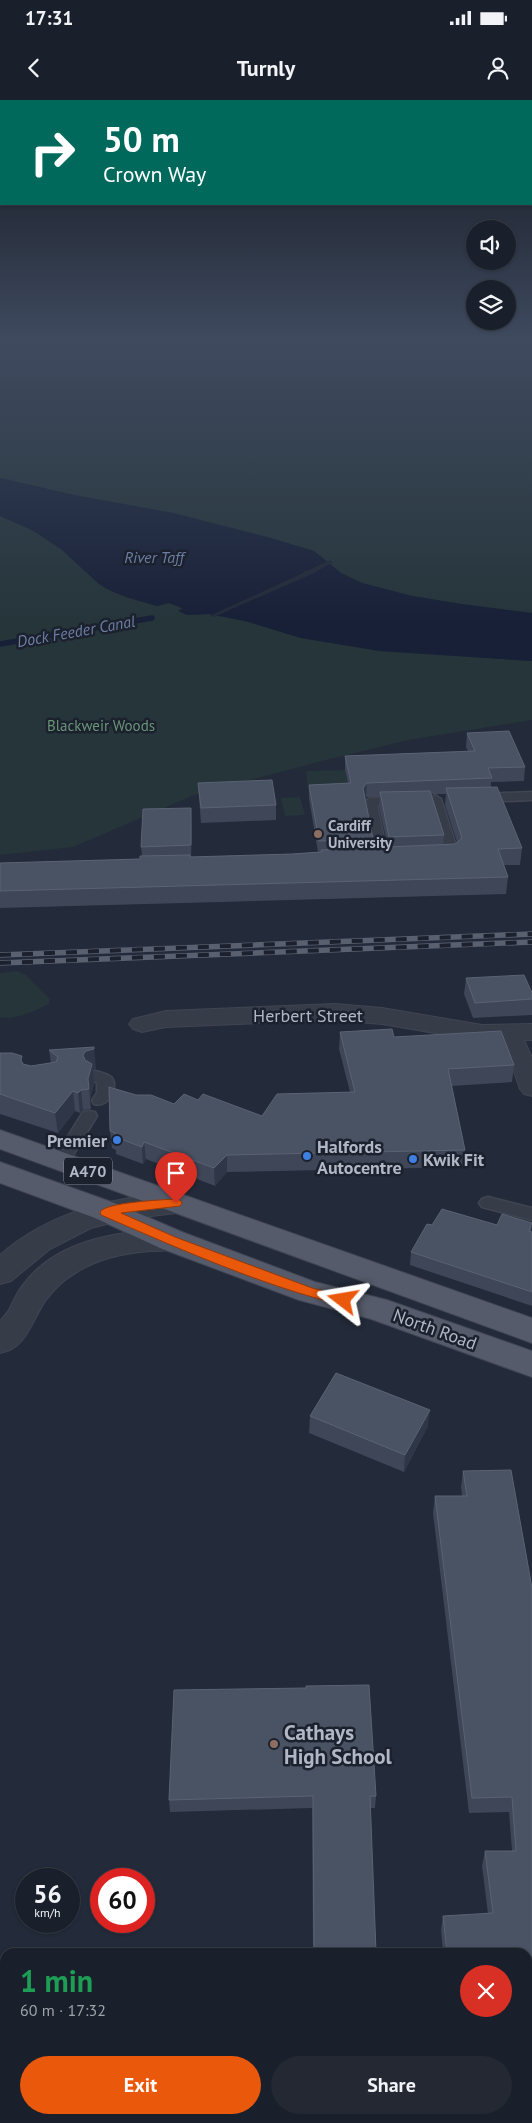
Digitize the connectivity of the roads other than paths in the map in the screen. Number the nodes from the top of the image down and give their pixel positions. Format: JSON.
{"nodes":[{"id":1,"x":532,"y":796,"type":"edge"},
{"id":2,"x":464,"y":798,"type":"edge"},
{"id":3,"x":427,"y":856,"type":"edge"},
{"id":4,"x":382,"y":859,"type":"edge"},
{"id":5,"x":142,"y":1024,"type":"dead end"},
{"id":6,"x":524,"y":1037,"type":"edge"},
{"id":7,"x":95,"y":1076,"type":"dead end"},
{"id":8,"x":532,"y":1089,"type":"edge"},
{"id":9,"x":100,"y":1100,"type":"dead end"},
{"id":10,"x":77,"y":1124,"type":"dead end"},
{"id":11,"x":0,"y":1139,"type":"edge"},
{"id":12,"x":61,"y":1161,"type":"junction"},
{"id":13,"x":0,"y":1172,"type":"edge"},
{"id":14,"x":176,"y":1203,"type":"junction"},
{"id":15,"x":488,"y":1203,"type":"dead end"},
{"id":16,"x":106,"y":1212,"type":"junction"},
{"id":17,"x":532,"y":1214,"type":"edge"},
{"id":18,"x":170,"y":1240,"type":"junction"},
{"id":19,"x":0,"y":1273,"type":"edge"},
{"id":20,"x":532,"y":1331,"type":"edge"},
{"id":21,"x":0,"y":1343,"type":"edge"},
{"id":22,"x":532,"y":1364,"type":"edge"}],
"edges":[{"from":1,"to":2,"type":"lane"},
{"from":3,"to":4,"type":"lane"},
{"from":5,"to":6,"type":"street","name":"Herbert Street"},
{"from":6,"to":8,"type":"street"},
{"from":7,"to":9,"type":"lane"},
{"from":10,"to":12,"type":"lane"},
{"from":11,"to":12,"type":"main road","name":"North Road","number":"A470"},
{"from":12,"to":14,"type":"main road","name":"North Road","number":"A470"},
{"from":13,"to":16,"type":"main road","name":"North Road","number":"A470"},
{"from":14,"to":16,"type":"street"},
{"from":14,"to":20,"type":"main road","name":"North Road","number":"A470"},
{"from":15,"to":17,"type":"lane"},
{"from":16,"to":18,"type":"main road","name":"North Road","number":"A470"},
{"from":16,"to":19,"type":"street"},
{"from":18,"to":21,"type":"street"},
{"from":18,"to":22,"type":"main road","name":"North Road","number":"A470"}]}
